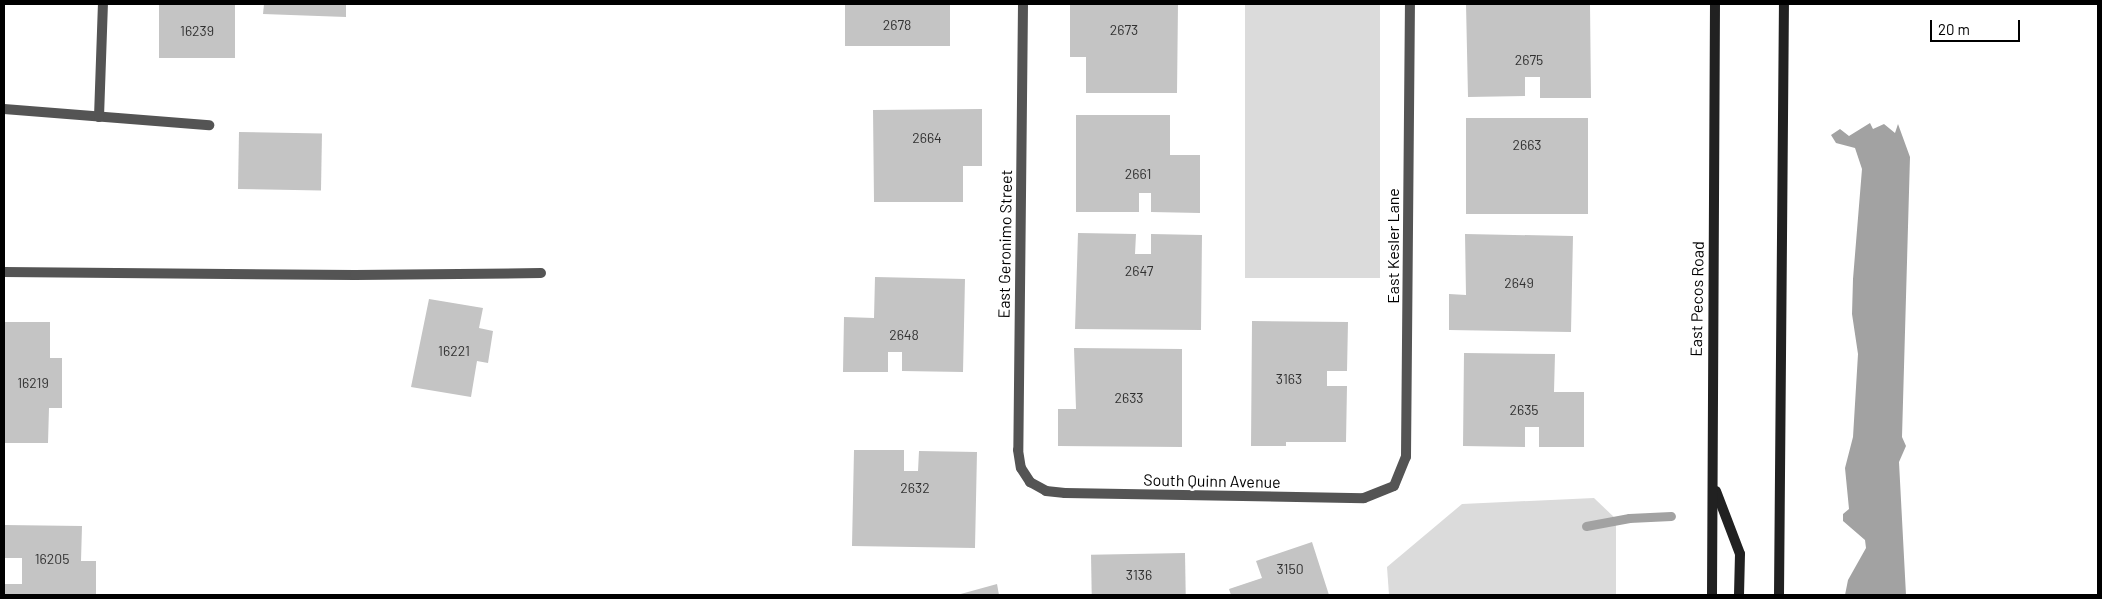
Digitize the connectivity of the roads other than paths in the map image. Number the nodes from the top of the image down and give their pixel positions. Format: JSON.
{"nodes":[{"id":1,"x":102,"y":4,"type":"edge"},
{"id":2,"x":1022,"y":4,"type":"edge"},
{"id":3,"x":1410,"y":4,"type":"edge"},
{"id":4,"x":1715,"y":4,"type":"edge"},
{"id":5,"x":1784,"y":4,"type":"edge"},
{"id":6,"x":4,"y":109,"type":"edge"},
{"id":7,"x":99,"y":116,"type":"junction"},
{"id":8,"x":209,"y":125,"type":"dead end"},
{"id":9,"x":4,"y":272,"type":"edge"},
{"id":10,"x":542,"y":273,"type":"dead end"},
{"id":11,"x":1030,"y":482,"type":"joint"},
{"id":12,"x":1714,"y":485,"type":"junction"},
{"id":13,"x":1394,"y":486,"type":"joint"},
{"id":14,"x":1712,"y":595,"type":"edge"},
{"id":15,"x":1740,"y":595,"type":"edge"},
{"id":16,"x":1779,"y":595,"type":"edge"}],
"edges":[{"from":1,"to":7,"type":"street"},
{"from":2,"to":11,"type":"street","name":"East Geronimo Street"},
{"from":3,"to":13,"type":"street","name":"East Kesler Lane"},
{"from":4,"to":12,"type":"main road","name":"East Pecos Road"},
{"from":5,"to":16,"type":"main road"},
{"from":6,"to":7,"type":"street"},
{"from":7,"to":8,"type":"street"},
{"from":9,"to":10,"type":"street"},
{"from":11,"to":13,"type":"street","name":"South Quinn Avenue"},
{"from":12,"to":14,"type":"main road","name":"East Pecos Road"},
{"from":12,"to":15,"type":"main road"}]}
